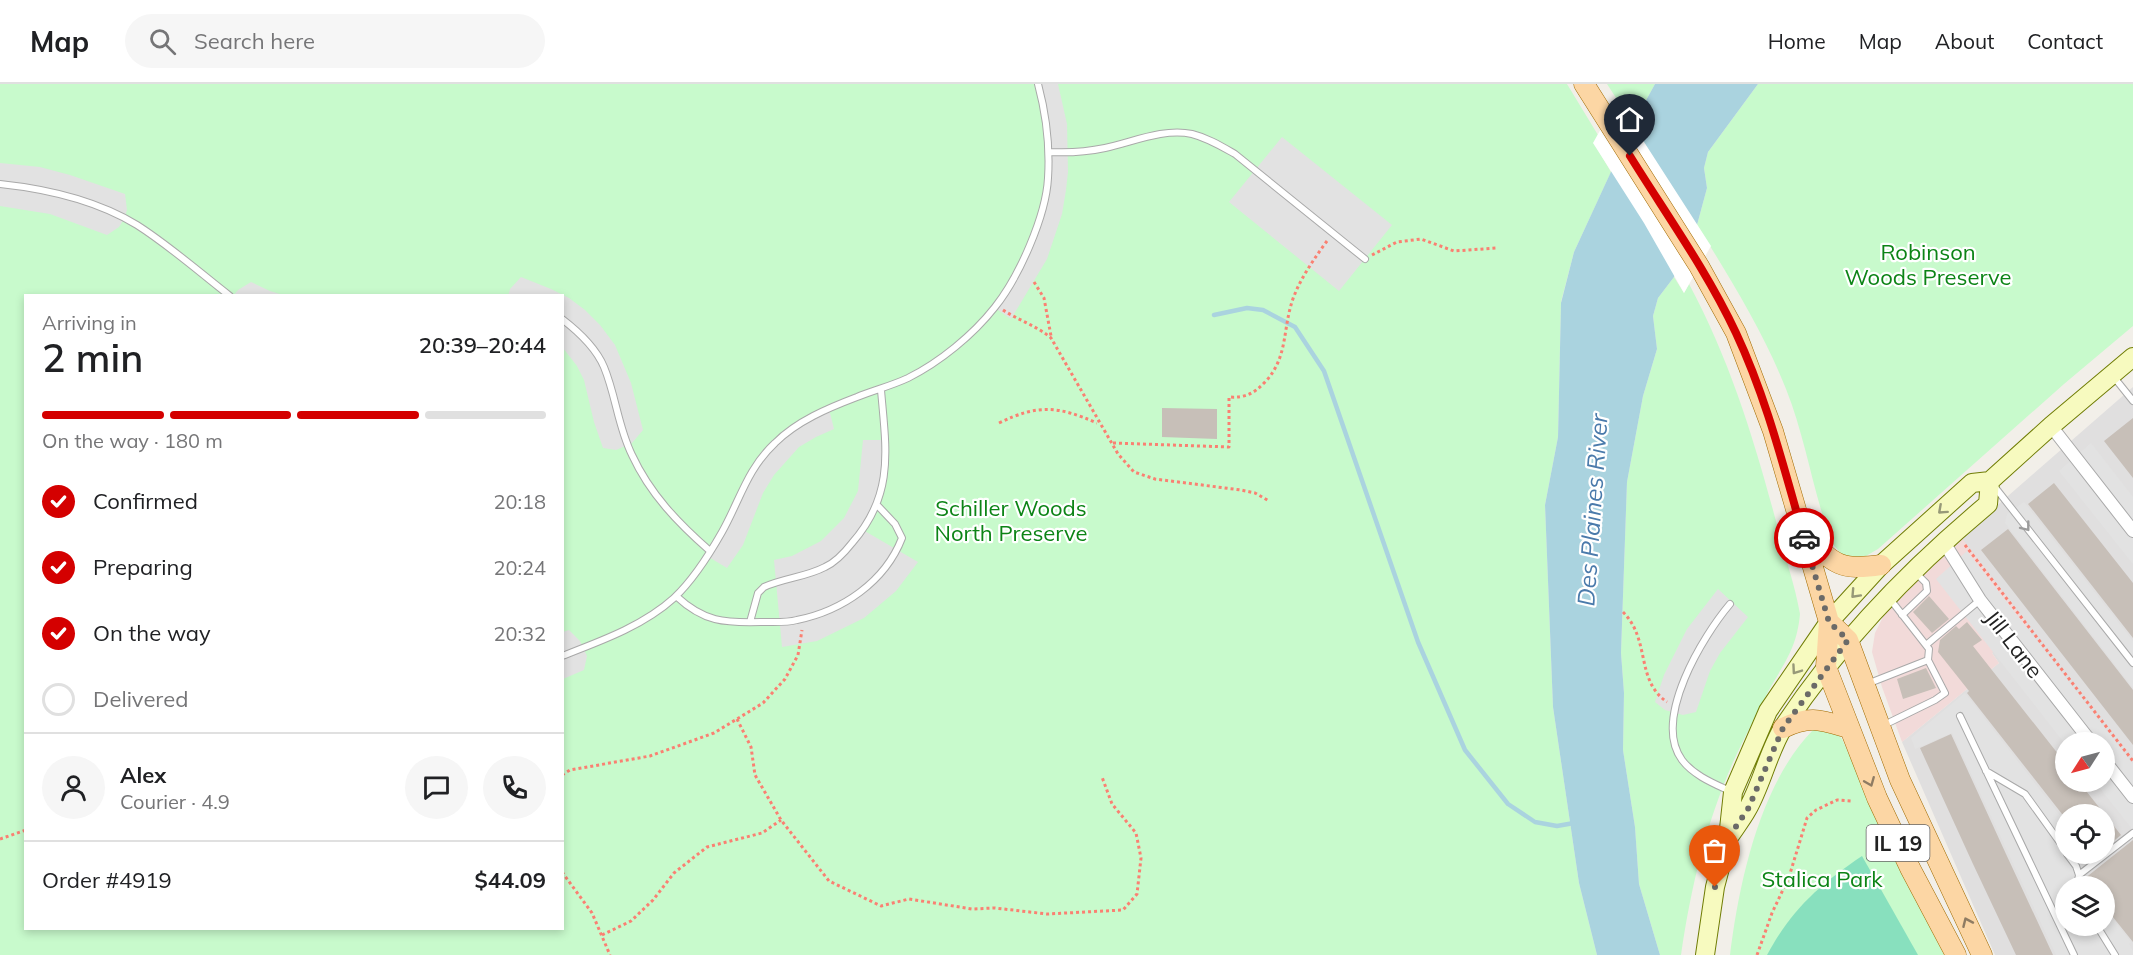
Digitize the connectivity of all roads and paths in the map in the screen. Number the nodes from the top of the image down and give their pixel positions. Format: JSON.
{"nodes":[{"id":1,"x":1038,"y":84,"type":"edge"},
{"id":2,"x":1584,"y":84,"type":"edge"},
{"id":3,"x":1049,"y":152,"type":"junction"},
{"id":4,"x":0,"y":184,"type":"edge"},
{"id":5,"x":1333,"y":233,"type":"junction"},
{"id":6,"x":1497,"y":248,"type":"dead end"},
{"id":7,"x":1365,"y":259,"type":"joint"},
{"id":8,"x":1035,"y":282,"type":"dead end"},
{"id":9,"x":227,"y":294,"type":"edge"},
{"id":10,"x":996,"y":306,"type":"junction"},
{"id":11,"x":564,"y":320,"type":"edge"},
{"id":12,"x":1051,"y":338,"type":"junction"},
{"id":13,"x":2133,"y":357,"type":"edge"},
{"id":14,"x":2112,"y":374,"type":"junction"},
{"id":15,"x":881,"y":390,"type":"junction"},
{"id":16,"x":2133,"y":401,"type":"edge"},
{"id":17,"x":999,"y":423,"type":"dead end"},
{"id":18,"x":1099,"y":424,"type":"junction"},
{"id":19,"x":2051,"y":426,"type":"junction"},
{"id":20,"x":1113,"y":443,"type":"junction"},
{"id":21,"x":1990,"y":481,"type":"junction"},
{"id":22,"x":1269,"y":501,"type":"dead end"},
{"id":23,"x":878,"y":506,"type":"junction"},
{"id":24,"x":2133,"y":531,"type":"edge"},
{"id":25,"x":1803,"y":533,"type":"junction"},
{"id":26,"x":1943,"y":541,"type":"junction"},
{"id":27,"x":1964,"y":543,"type":"dead end"},
{"id":28,"x":710,"y":551,"type":"junction"},
{"id":29,"x":1881,"y":566,"type":"junction"},
{"id":30,"x":1914,"y":570,"type":"junction"},
{"id":31,"x":676,"y":597,"type":"junction"},
{"id":32,"x":1887,"y":597,"type":"junction"},
{"id":33,"x":1980,"y":600,"type":"junction"},
{"id":34,"x":1730,"y":604,"type":"dead end"},
{"id":35,"x":1623,"y":612,"type":"dead end"},
{"id":36,"x":1902,"y":615,"type":"junction"},
{"id":37,"x":804,"y":618,"type":"junction"},
{"id":38,"x":750,"y":622,"type":"junction"},
{"id":39,"x":1829,"y":622,"type":"junction"},
{"id":40,"x":1848,"y":640,"type":"junction"},
{"id":41,"x":1926,"y":645,"type":"junction"},
{"id":42,"x":564,"y":655,"type":"edge"},
{"id":43,"x":1928,"y":660,"type":"junction"},
{"id":44,"x":2133,"y":663,"type":"edge"},
{"id":45,"x":1826,"y":667,"type":"junction"},
{"id":46,"x":1864,"y":686,"type":"junction"},
{"id":47,"x":1675,"y":708,"type":"junction"},
{"id":48,"x":1960,"y":716,"type":"dead end"},
{"id":49,"x":737,"y":718,"type":"junction"},
{"id":50,"x":1783,"y":728,"type":"junction"},
{"id":51,"x":1848,"y":728,"type":"junction"},
{"id":52,"x":1879,"y":728,"type":"junction"},
{"id":53,"x":2083,"y":732,"type":"edge"},
{"id":54,"x":2133,"y":761,"type":"edge"},
{"id":55,"x":1986,"y":770,"type":"junction"},
{"id":56,"x":564,"y":774,"type":"edge"},
{"id":57,"x":2115,"y":774,"type":"edge"},
{"id":58,"x":1102,"y":777,"type":"dead end"},
{"id":59,"x":1733,"y":792,"type":"junction"},
{"id":60,"x":2133,"y":797,"type":"edge"},
{"id":61,"x":1852,"y":801,"type":"dead end"},
{"id":62,"x":781,"y":820,"type":"junction"},
{"id":63,"x":24,"y":831,"type":"edge"},
{"id":64,"x":2133,"y":832,"type":"edge"},
{"id":65,"x":2055,"y":836,"type":"edge"},
{"id":66,"x":1728,"y":838,"type":"junction"},
{"id":67,"x":0,"y":839,"type":"edge"},
{"id":68,"x":2075,"y":864,"type":"edge"},
{"id":69,"x":564,"y":875,"type":"edge"},
{"id":70,"x":2079,"y":875,"type":"joint"},
{"id":71,"x":602,"y":934,"type":"junction"},
{"id":72,"x":2103,"y":936,"type":"edge"},
{"id":73,"x":610,"y":955,"type":"edge"},
{"id":74,"x":1705,"y":955,"type":"edge"},
{"id":75,"x":1757,"y":955,"type":"edge"},
{"id":76,"x":1956,"y":955,"type":"edge"},
{"id":77,"x":1982,"y":955,"type":"edge"},
{"id":78,"x":2074,"y":955,"type":"edge"},
{"id":79,"x":2115,"y":955,"type":"edge"}],
"edges":[{"from":1,"to":3,"type":"lane"},
{"from":2,"to":25,"type":"main road","number":"IL 19"},
{"from":3,"to":5,"type":"lane"},
{"from":3,"to":10,"type":"lane"},
{"from":4,"to":9,"type":"lane"},
{"from":5,"to":7,"type":"lane"},
{"from":5,"to":20,"type":"path"},
{"from":6,"to":7,"type":"path"},
{"from":8,"to":12,"type":"path"},
{"from":10,"to":12,"type":"path"},
{"from":10,"to":15,"type":"lane"},
{"from":11,"to":28,"type":"lane"},
{"from":12,"to":18,"type":"path"},
{"from":13,"to":14,"type":"main road"},
{"from":14,"to":16,"type":"lane"},
{"from":14,"to":19,"type":"main road"},
{"from":15,"to":23,"type":"lane"},
{"from":15,"to":28,"type":"lane"},
{"from":17,"to":18,"type":"path"},
{"from":18,"to":20,"type":"path"},
{"from":19,"to":21,"type":"main road"},
{"from":19,"to":24,"type":"street"},
{"from":20,"to":22,"type":"path"},
{"from":21,"to":26,"type":"main road"},
{"from":21,"to":29,"type":"main road","one_way":true},
{"from":21,"to":44,"type":"lane","one_way":true},
{"from":23,"to":37,"type":"lane"},
{"from":23,"to":38,"type":"lane"},
{"from":25,"to":29,"type":"main road"},
{"from":25,"to":39,"type":"main road","number":"IL 19"},
{"from":26,"to":30,"type":"main road"},
{"from":26,"to":33,"type":"street","name":"Jill Lane"},
{"from":27,"to":54,"type":"path"},
{"from":28,"to":31,"type":"lane"},
{"from":29,"to":39,"type":"main road","one_way":true},
{"from":30,"to":32,"type":"main road"},
{"from":30,"to":36,"type":"lane"},
{"from":31,"to":38,"type":"lane"},
{"from":31,"to":42,"type":"lane"},
{"from":32,"to":36,"type":"lane"},
{"from":32,"to":40,"type":"main road"},
{"from":33,"to":41,"type":"lane"},
{"from":33,"to":53,"type":"street","name":"Jill Lane"},
{"from":34,"to":47,"type":"lane"},
{"from":35,"to":47,"type":"path"},
{"from":36,"to":41,"type":"lane"},
{"from":37,"to":38,"type":"lane"},
{"from":37,"to":49,"type":"path"},
{"from":39,"to":40,"type":"main road","number":"IL 19"},
{"from":39,"to":45,"type":"main road","number":"IL 19"},
{"from":39,"to":59,"type":"main road","one_way":true},
{"from":40,"to":45,"type":"main road"},
{"from":40,"to":46,"type":"main road","number":"IL 19"},
{"from":41,"to":43,"type":"lane"},
{"from":43,"to":46,"type":"lane"},
{"from":43,"to":52,"type":"lane"},
{"from":45,"to":50,"type":"main road"},
{"from":45,"to":51,"type":"main road","number":"IL 19"},
{"from":46,"to":52,"type":"main road","number":"IL 19"},
{"from":47,"to":59,"type":"lane"},
{"from":48,"to":55,"type":"lane"},
{"from":49,"to":56,"type":"path"},
{"from":49,"to":62,"type":"path"},
{"from":50,"to":51,"type":"main road"},
{"from":50,"to":66,"type":"main road"},
{"from":51,"to":76,"type":"main road","number":"IL 19","one_way":true},
{"from":77,"to":52,"type":"main road","number":"IL 19","one_way":true},
{"from":55,"to":65,"type":"lane"},
{"from":55,"to":78,"type":"lane"},
{"from":57,"to":60,"type":"street"},
{"from":58,"to":62,"type":"path"},
{"from":59,"to":66,"type":"main road"},
{"from":61,"to":75,"type":"path"},
{"from":62,"to":71,"type":"path"},
{"from":63,"to":67,"type":"path"},
{"from":64,"to":70,"type":"lane"},
{"from":66,"to":74,"type":"main road"},
{"from":68,"to":70,"type":"lane"},
{"from":69,"to":71,"type":"path"},
{"from":71,"to":73,"type":"path"},
{"from":72,"to":79,"type":"lane"}]}
